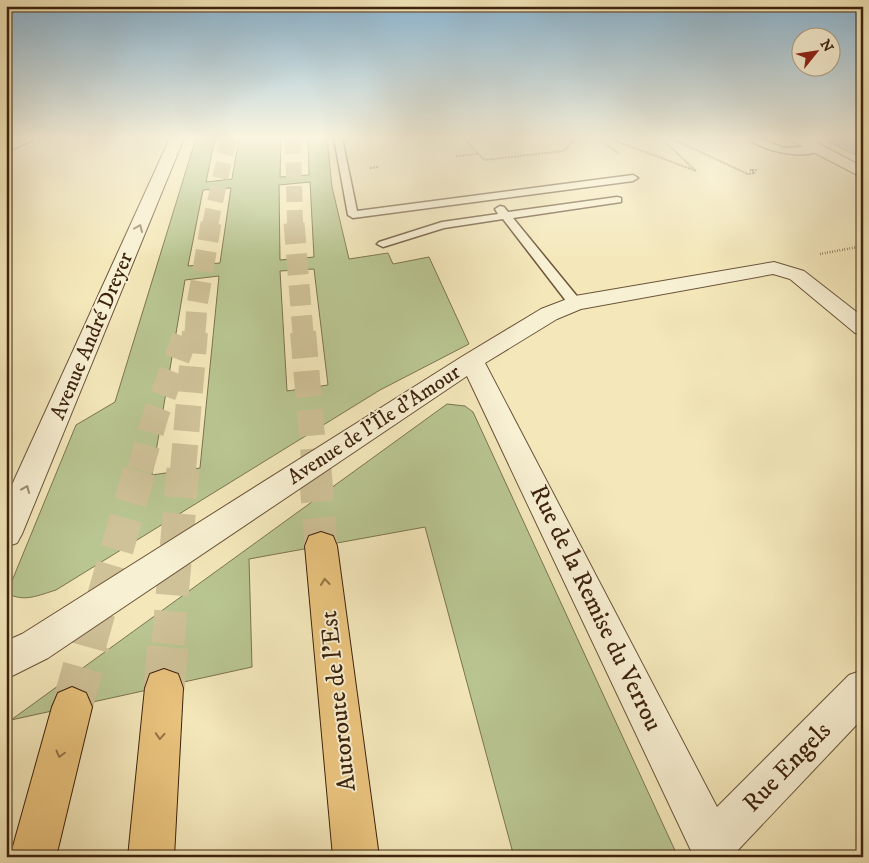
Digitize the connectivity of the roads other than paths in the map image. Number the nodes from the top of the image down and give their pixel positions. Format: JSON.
{"nodes":[{"id":1,"x":161,"y":178,"type":"edge"},
{"id":2,"x":346,"y":178,"type":"edge"},
{"id":3,"x":631,"y":178,"type":"edge"},
{"id":4,"x":491,"y":198,"type":"junction"},
{"id":5,"x":617,"y":200,"type":"dead end"},
{"id":6,"x":505,"y":216,"type":"junction"},
{"id":7,"x":383,"y":244,"type":"dead end"},
{"id":8,"x":575,"y":303,"type":"junction"},
{"id":9,"x":863,"y":328,"type":"edge"},
{"id":10,"x":472,"y":361,"type":"junction"},
{"id":11,"x":6,"y":534,"type":"edge"},
{"id":12,"x":320,"y":546,"type":"tunnel mouth"},
{"id":13,"x":6,"y":661,"type":"edge"},
{"id":14,"x":164,"y":688,"type":"tunnel mouth"},
{"id":15,"x":863,"y":689,"type":"edge"},
{"id":16,"x":72,"y":707,"type":"tunnel mouth"},
{"id":17,"x":715,"y":851,"type":"edge"},
{"id":18,"x":33,"y":857,"type":"edge"},
{"id":19,"x":151,"y":857,"type":"edge"},
{"id":20,"x":356,"y":857,"type":"edge"}],
"edges":[{"from":11,"to":1,"type":"street","name":"Avenue André Dreyer","one_way":true},
{"from":2,"to":4,"type":"lane"},
{"from":3,"to":4,"type":"lane"},
{"from":4,"to":6,"type":"lane"},
{"from":5,"to":6,"type":"lane"},
{"from":6,"to":7,"type":"lane"},
{"from":6,"to":8,"type":"lane"},
{"from":8,"to":9,"type":"street","name":"Avenue de l'Île d'Amour"},
{"from":8,"to":10,"type":"street","name":"Avenue de l'Île d'Amour"},
{"from":10,"to":13,"type":"street","name":"Avenue de l'Île d'Amour"},
{"from":10,"to":17,"type":"street","name":"Rue de la Remise du Verrou"},
{"from":20,"to":12,"type":"highway","name":"Autoroute de l’Est","one_way":true},
{"from":14,"to":19,"type":"highway","one_way":true},
{"from":15,"to":17,"type":"street","name":"Rue Engels"},
{"from":16,"to":18,"type":"highway","one_way":true}]}
